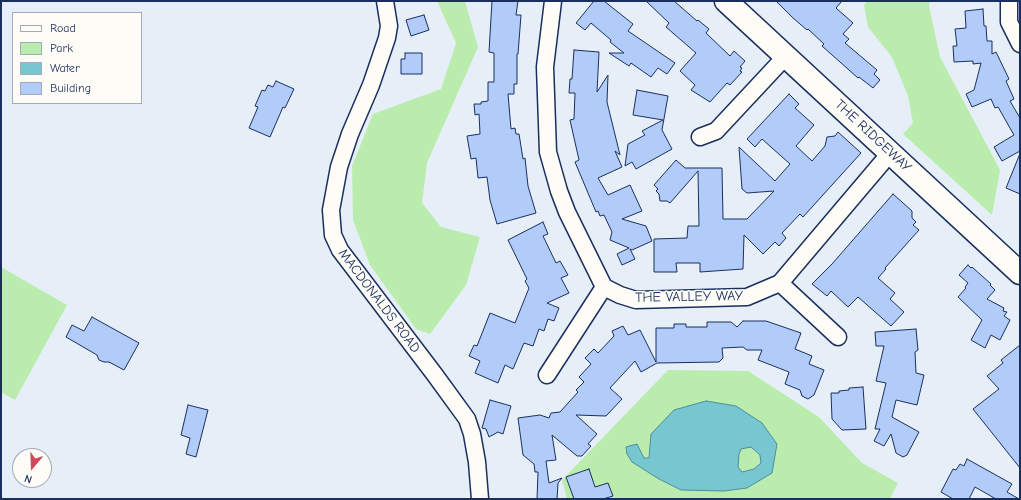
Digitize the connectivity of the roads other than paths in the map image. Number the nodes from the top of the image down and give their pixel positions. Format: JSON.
{"nodes":[{"id":1,"x":385,"y":1,"type":"edge"},
{"id":2,"x":553,"y":1,"type":"edge"},
{"id":3,"x":1009,"y":1,"type":"edge"},
{"id":4,"x":729,"y":2,"type":"edge"},
{"id":5,"x":1020,"y":44,"type":"edge"},
{"id":6,"x":786,"y":56,"type":"junction"},
{"id":7,"x":700,"y":137,"type":"dead end"},
{"id":8,"x":891,"y":152,"type":"junction"},
{"id":9,"x":1020,"y":273,"type":"edge"},
{"id":10,"x":780,"y":283,"type":"junction"},
{"id":11,"x":604,"y":287,"type":"junction"},
{"id":12,"x":838,"y":338,"type":"dead end"},
{"id":13,"x":547,"y":376,"type":"dead end"},
{"id":14,"x":480,"y":499,"type":"edge"}],
"edges":[{"from":1,"to":14,"type":"street","name":"MACDONALDS ROAD"},
{"from":2,"to":11,"type":"street"},
{"from":3,"to":5,"type":"street"},
{"from":4,"to":6,"type":"street","name":"THE RIDGEWAY"},
{"from":6,"to":7,"type":"street"},
{"from":6,"to":8,"type":"street","name":"THE RIDGEWAY"},
{"from":8,"to":9,"type":"street","name":"THE RIDGEWAY"},
{"from":8,"to":10,"type":"street","name":"THE VALLEY WAY"},
{"from":10,"to":11,"type":"street","name":"THE VALLEY WAY"},
{"from":10,"to":12,"type":"street"},
{"from":11,"to":13,"type":"street"}]}
